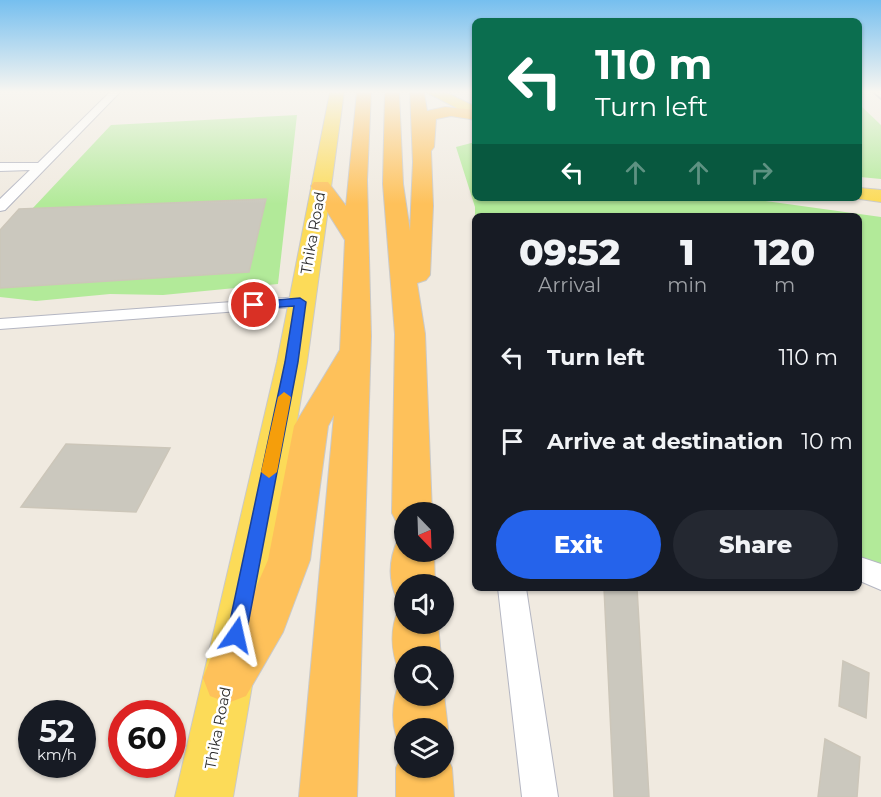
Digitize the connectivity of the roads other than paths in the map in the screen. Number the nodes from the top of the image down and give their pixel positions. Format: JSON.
{"nodes":[{"id":1,"x":79,"y":129,"type":"edge"},
{"id":2,"x":331,"y":129,"type":"edge"},
{"id":3,"x":361,"y":129,"type":"edge"},
{"id":4,"x":392,"y":129,"type":"edge"},
{"id":5,"x":421,"y":129,"type":"edge"},
{"id":6,"x":427,"y":129,"type":"edge"},
{"id":7,"x":424,"y":156,"type":"junction"},
{"id":8,"x":43,"y":165,"type":"junction"},
{"id":9,"x":0,"y":167,"type":"edge"},
{"id":10,"x":321,"y":186,"type":"junction"},
{"id":11,"x":862,"y":194,"type":"edge"},
{"id":12,"x":881,"y":196,"type":"edge"},
{"id":13,"x":0,"y":207,"type":"edge"},
{"id":14,"x":357,"y":240,"type":"junction"},
{"id":15,"x":300,"y":302,"type":"junction"},
{"id":16,"x":0,"y":324,"type":"edge"},
{"id":17,"x":410,"y":334,"type":"junction"},
{"id":18,"x":355,"y":350,"type":"junction"},
{"id":19,"x":412,"y":502,"type":"edge"},
{"id":20,"x":862,"y":570,"type":"edge"},
{"id":21,"x":881,"y":577,"type":"edge"},
{"id":22,"x":512,"y":591,"type":"edge"},
{"id":23,"x":228,"y":678,"type":"junction"},
{"id":24,"x":424,"y":778,"type":"edge"},
{"id":25,"x":204,"y":797,"type":"edge"},
{"id":26,"x":328,"y":797,"type":"edge"},
{"id":27,"x":425,"y":797,"type":"edge"},
{"id":28,"x":540,"y":797,"type":"edge"}],
"edges":[{"from":1,"to":8,"type":"street"},
{"from":2,"to":10,"type":"main road","name":"Thika Road"},
{"from":3,"to":14,"type":"highway"},
{"from":4,"to":17,"type":"highway"},
{"from":5,"to":7,"type":"highway"},
{"from":6,"to":7,"type":"highway"},
{"from":7,"to":17,"type":"highway"},
{"from":8,"to":9,"type":"street"},
{"from":8,"to":13,"type":"street"},
{"from":10,"to":14,"type":"highway"},
{"from":10,"to":15,"type":"main road","name":"Thika Road"},
{"from":11,"to":12,"type":"main road"},
{"from":14,"to":18,"type":"highway"},
{"from":15,"to":16,"type":"street"},
{"from":15,"to":23,"type":"main road","name":"Thika Road"},
{"from":17,"to":19,"type":"highway"},
{"from":18,"to":23,"type":"highway"},
{"from":18,"to":26,"type":"highway"},
{"from":20,"to":21,"type":"street"},
{"from":22,"to":28,"type":"street"},
{"from":23,"to":25,"type":"main road","name":"Thika Road"},
{"from":24,"to":27,"type":"highway"}]}
